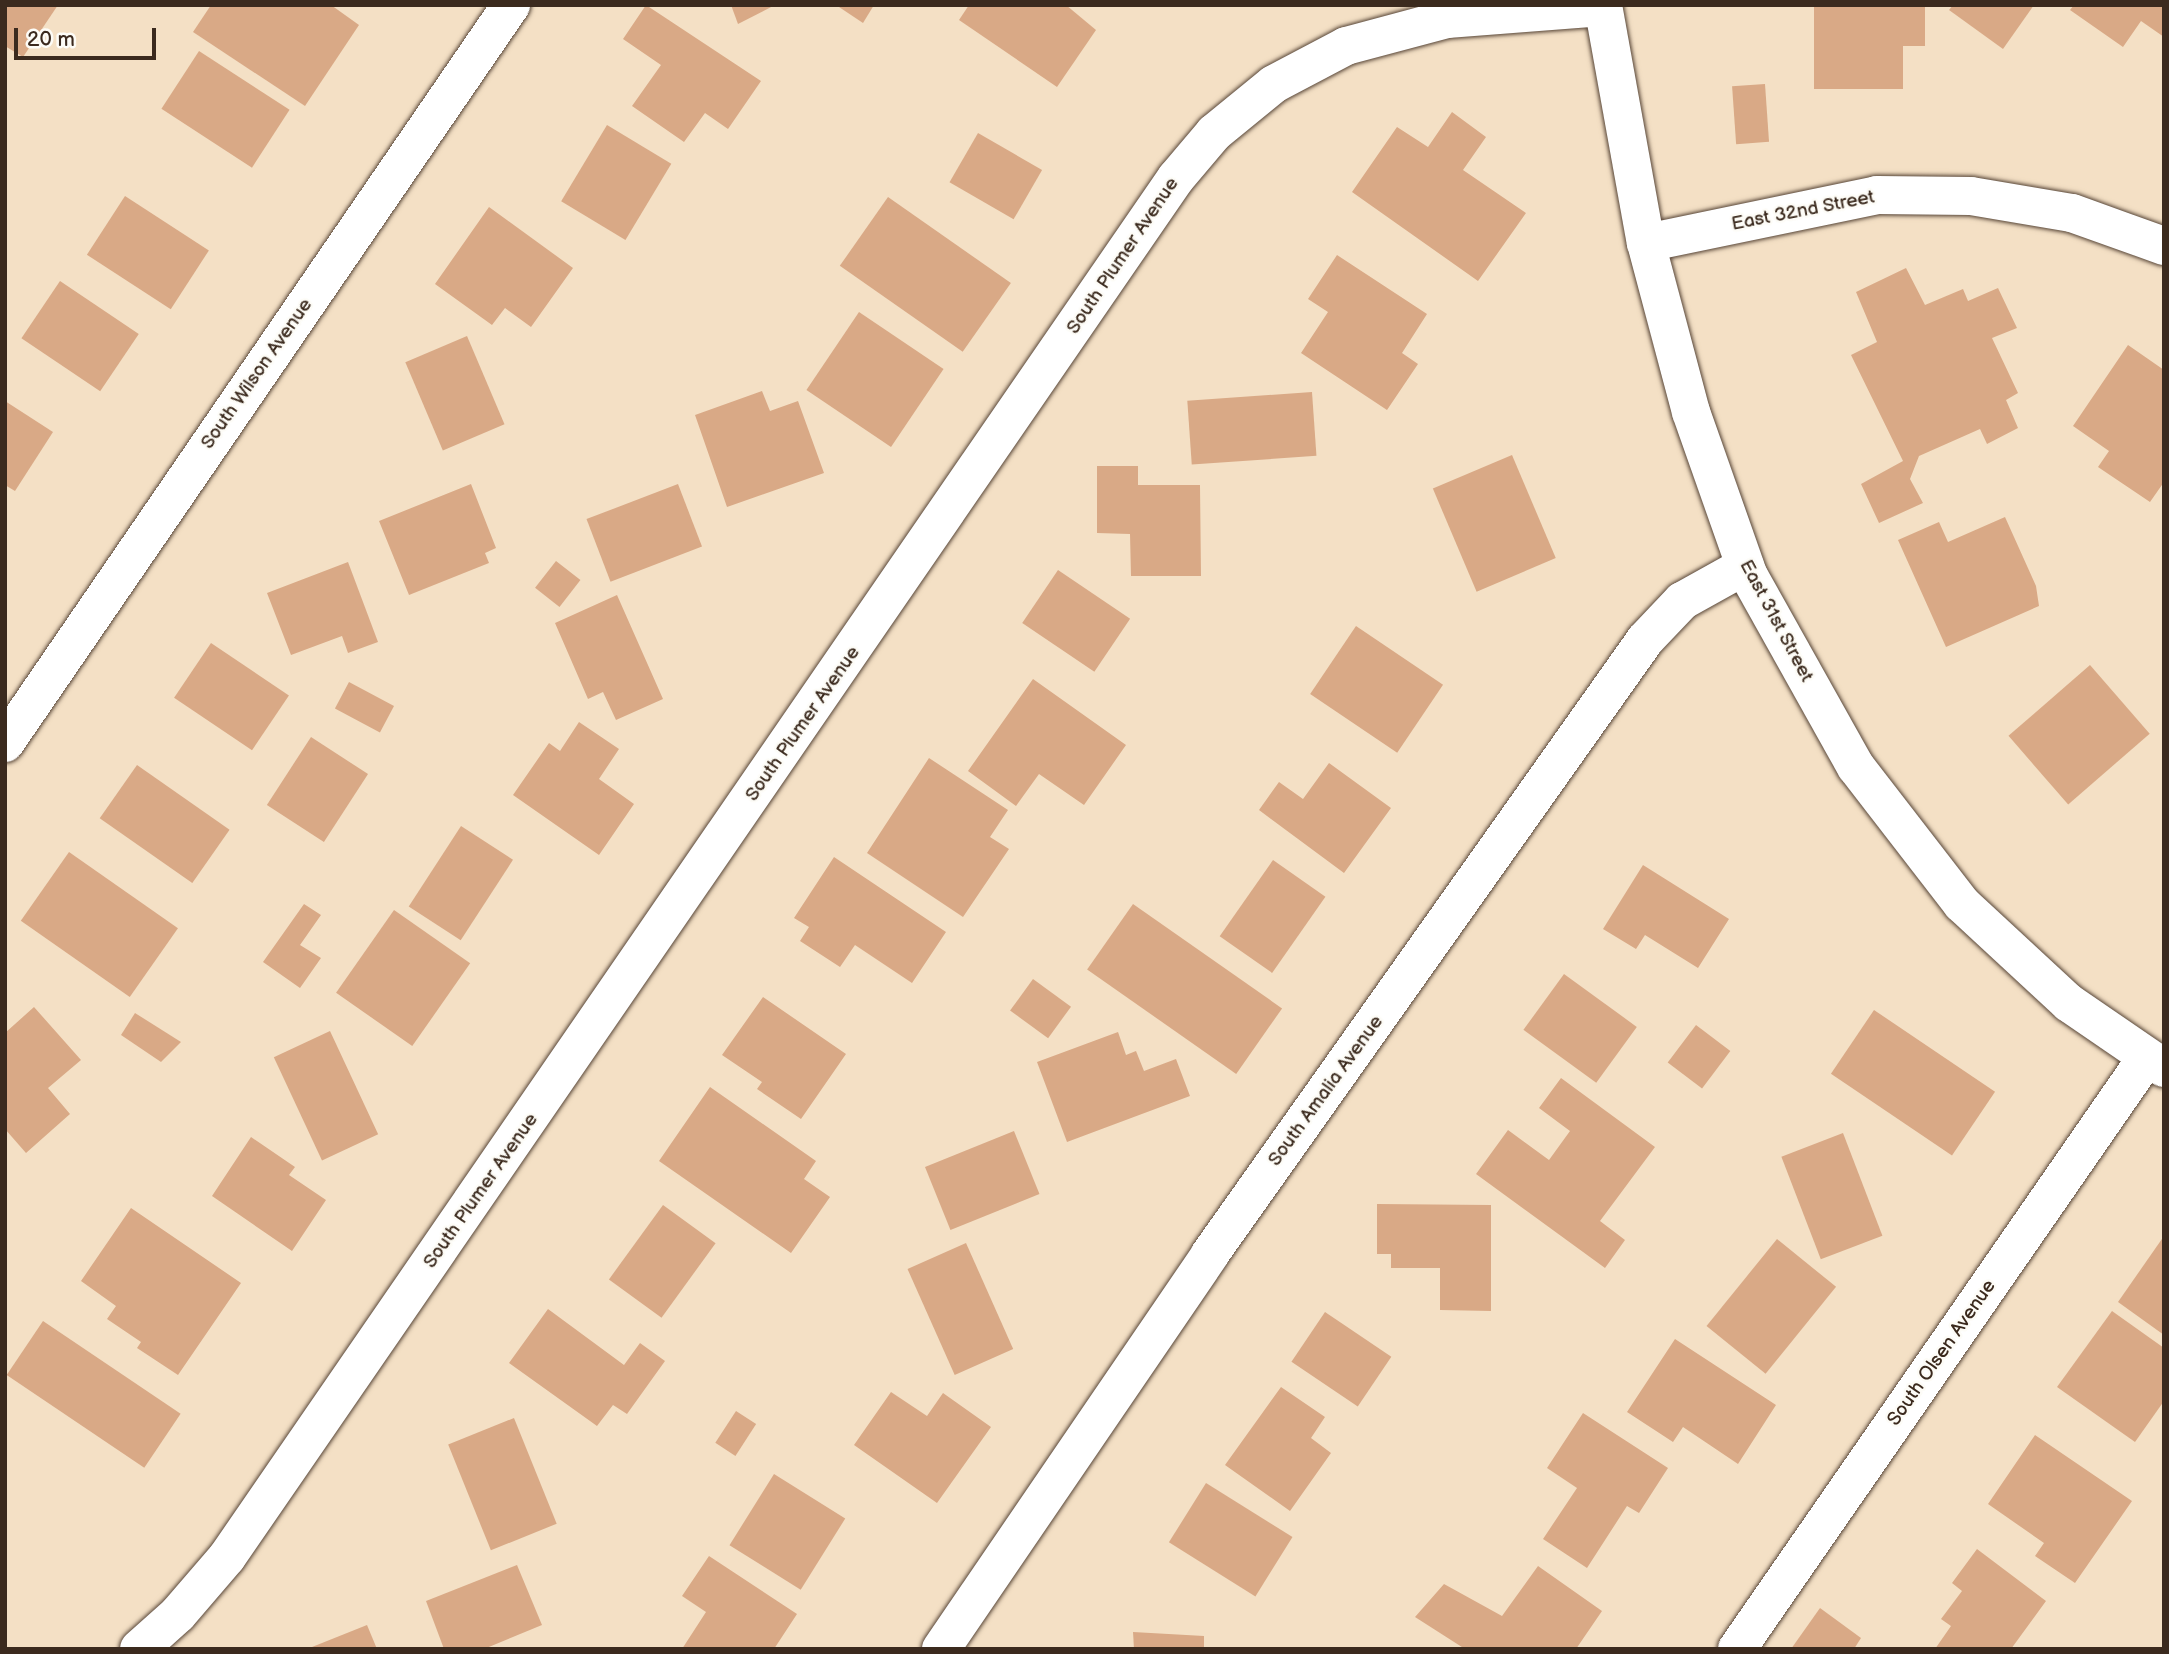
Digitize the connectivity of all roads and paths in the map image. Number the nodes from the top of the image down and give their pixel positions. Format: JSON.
{"nodes":[{"id":1,"x":511,"y":5,"type":"edge"},
{"id":2,"x":1603,"y":6,"type":"edge"},
{"id":3,"x":1646,"y":243,"type":"junction"},
{"id":4,"x":2164,"y":246,"type":"edge"},
{"id":5,"x":1745,"y":566,"type":"junction"},
{"id":6,"x":5,"y":743,"type":"edge"},
{"id":7,"x":2155,"y":1062,"type":"edge"},
{"id":8,"x":139,"y":1649,"type":"edge"},
{"id":9,"x":941,"y":1649,"type":"edge"},
{"id":10,"x":1737,"y":1649,"type":"edge"}],
"edges":[{"from":1,"to":6,"type":"street","name":"South Wilson Avenue"},
{"from":2,"to":3,"type":"street","name":"East 31st Street"},
{"from":2,"to":8,"type":"street","name":"South Plumer Avenue"},
{"from":3,"to":4,"type":"street","name":"East 32nd Street"},
{"from":3,"to":5,"type":"street","name":"East 31st Street"},
{"from":5,"to":7,"type":"street","name":"East 31st Street"},
{"from":5,"to":9,"type":"street","name":"South Amalia Avenue"},
{"from":7,"to":10,"type":"street","name":"South Olsen Avenue"}]}
